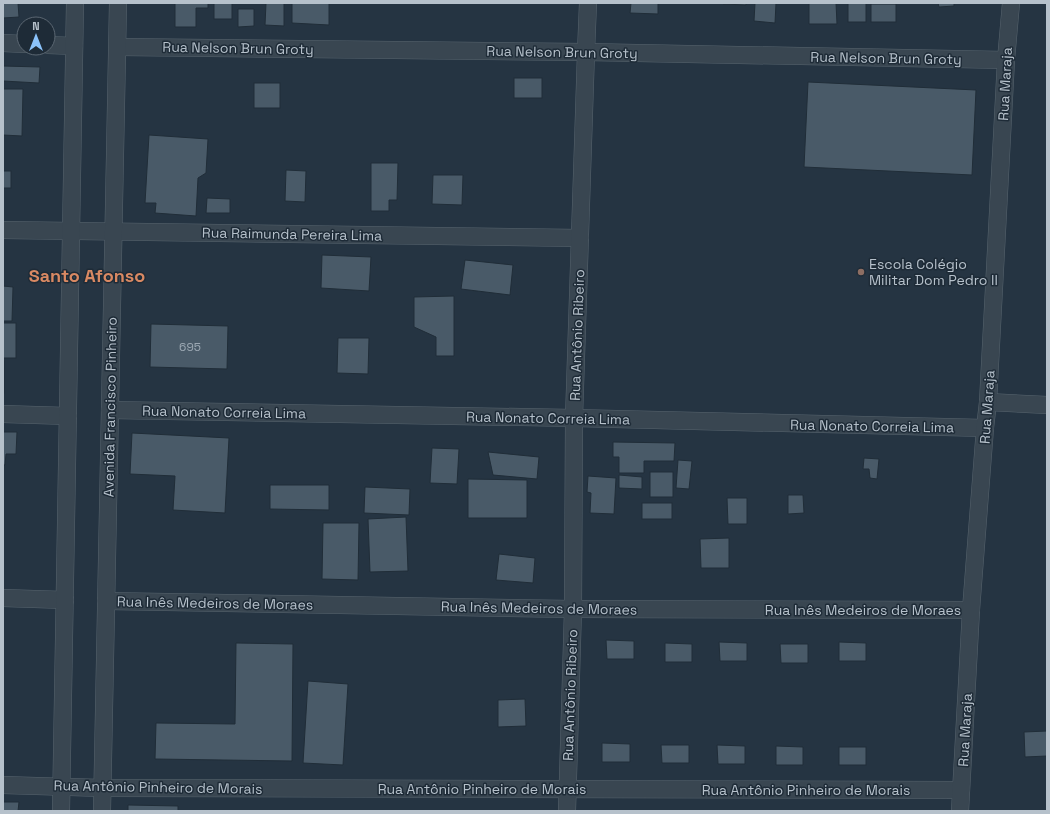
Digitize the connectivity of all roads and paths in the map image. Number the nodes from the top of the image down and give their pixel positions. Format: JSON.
{"nodes":[{"id":1,"x":75,"y":3,"type":"edge"},
{"id":2,"x":118,"y":3,"type":"edge"},
{"id":3,"x":588,"y":3,"type":"edge"},
{"id":4,"x":1011,"y":3,"type":"edge"},
{"id":5,"x":3,"y":43,"type":"edge"},
{"id":6,"x":16,"y":44,"type":"edge"},
{"id":7,"x":56,"y":45,"type":"edge"},
{"id":8,"x":74,"y":46,"type":"junction"},
{"id":9,"x":118,"y":47,"type":"junction"},
{"id":10,"x":586,"y":52,"type":"junction"},
{"id":11,"x":1006,"y":60,"type":"junction"},
{"id":12,"x":3,"y":230,"type":"edge"},
{"id":13,"x":71,"y":231,"type":"junction"},
{"id":14,"x":114,"y":232,"type":"junction"},
{"id":15,"x":580,"y":238,"type":"junction"},
{"id":16,"x":988,"y":402,"type":"junction"},
{"id":17,"x":1047,"y":405,"type":"edge"},
{"id":18,"x":110,"y":410,"type":"junction"},
{"id":19,"x":3,"y":414,"type":"edge"},
{"id":20,"x":68,"y":416,"type":"junction"},
{"id":21,"x":574,"y":418,"type":"junction"},
{"id":22,"x":985,"y":428,"type":"junction"},
{"id":23,"x":3,"y":598,"type":"edge"},
{"id":24,"x":64,"y":600,"type":"junction"},
{"id":25,"x":106,"y":602,"type":"junction"},
{"id":26,"x":573,"y":609,"type":"junction"},
{"id":27,"x":971,"y":610,"type":"junction"},
{"id":28,"x":3,"y":785,"type":"edge"},
{"id":29,"x":61,"y":786,"type":"junction"},
{"id":30,"x":103,"y":788,"type":"junction"},
{"id":31,"x":567,"y":789,"type":"junction"},
{"id":32,"x":961,"y":790,"type":"junction"},
{"id":33,"x":61,"y":811,"type":"edge"},
{"id":34,"x":102,"y":811,"type":"edge"},
{"id":35,"x":567,"y":811,"type":"edge"},
{"id":36,"x":960,"y":811,"type":"edge"}],
"edges":[{"from":1,"to":8,"type":"street"},
{"from":2,"to":9,"type":"street","name":"Avenida Francisco Pinheiro"},
{"from":3,"to":10,"type":"street","name":"Rua Antônio Ribeiro"},
{"from":4,"to":11,"type":"street","name":"Rua Maraja"},
{"from":5,"to":6,"type":"street"},
{"from":7,"to":8,"type":"street"},
{"from":8,"to":13,"type":"street"},
{"from":9,"to":10,"type":"street","name":"Rua Nelson Brun Groty"},
{"from":9,"to":14,"type":"street","name":"Avenida Francisco Pinheiro"},
{"from":10,"to":11,"type":"street","name":"Rua Nelson Brun Groty"},
{"from":10,"to":15,"type":"street","name":"Rua Antônio Ribeiro"},
{"from":11,"to":16,"type":"street","name":"Rua Maraja"},
{"from":12,"to":13,"type":"street","name":"Rua Raimunda Pereira Lima"},
{"from":13,"to":14,"type":"street","name":"Rua Raimunda Pereira Lima"},
{"from":13,"to":20,"type":"street"},
{"from":14,"to":15,"type":"street","name":"Rua Raimunda Pereira Lima"},
{"from":14,"to":18,"type":"street","name":"Avenida Francisco Pinheiro"},
{"from":15,"to":21,"type":"street","name":"Rua Antônio Ribeiro"},
{"from":16,"to":17,"type":"street"},
{"from":16,"to":22,"type":"street","name":"Rua Maraja"},
{"from":18,"to":21,"type":"street","name":"Rua Nonato Correia Lima"},
{"from":18,"to":25,"type":"street","name":"Avenida Francisco Pinheiro"},
{"from":19,"to":20,"type":"street"},
{"from":20,"to":24,"type":"street"},
{"from":21,"to":22,"type":"street","name":"Rua Nonato Correia Lima"},
{"from":21,"to":26,"type":"street","name":"Rua Antônio Ribeiro"},
{"from":22,"to":27,"type":"street","name":"Rua Maraja"},
{"from":23,"to":24,"type":"street"},
{"from":24,"to":29,"type":"street"},
{"from":25,"to":26,"type":"street","name":"Rua Inês Medeiros de Moraes"},
{"from":25,"to":30,"type":"street","name":"Avenida Francisco Pinheiro"},
{"from":26,"to":27,"type":"street","name":"Rua Inês Medeiros de Moraes"},
{"from":26,"to":31,"type":"street","name":"Rua Antônio Ribeiro"},
{"from":27,"to":32,"type":"street","name":"Rua Maraja"},
{"from":28,"to":29,"type":"street","name":"Rua Antônio Pinheiro de Morais"},
{"from":29,"to":30,"type":"street","name":"Rua Antônio Pinheiro de Morais"},
{"from":29,"to":33,"type":"street"},
{"from":30,"to":31,"type":"street","name":"Rua Antônio Pinheiro de Morais"},
{"from":30,"to":34,"type":"street","name":"Avenida Francisco Pinheiro"},
{"from":31,"to":32,"type":"street","name":"Rua Antônio Pinheiro de Morais"},
{"from":31,"to":35,"type":"street","name":"Rua Antônio Ribeiro"},
{"from":32,"to":36,"type":"street","name":"Rua Maraja"}]}
